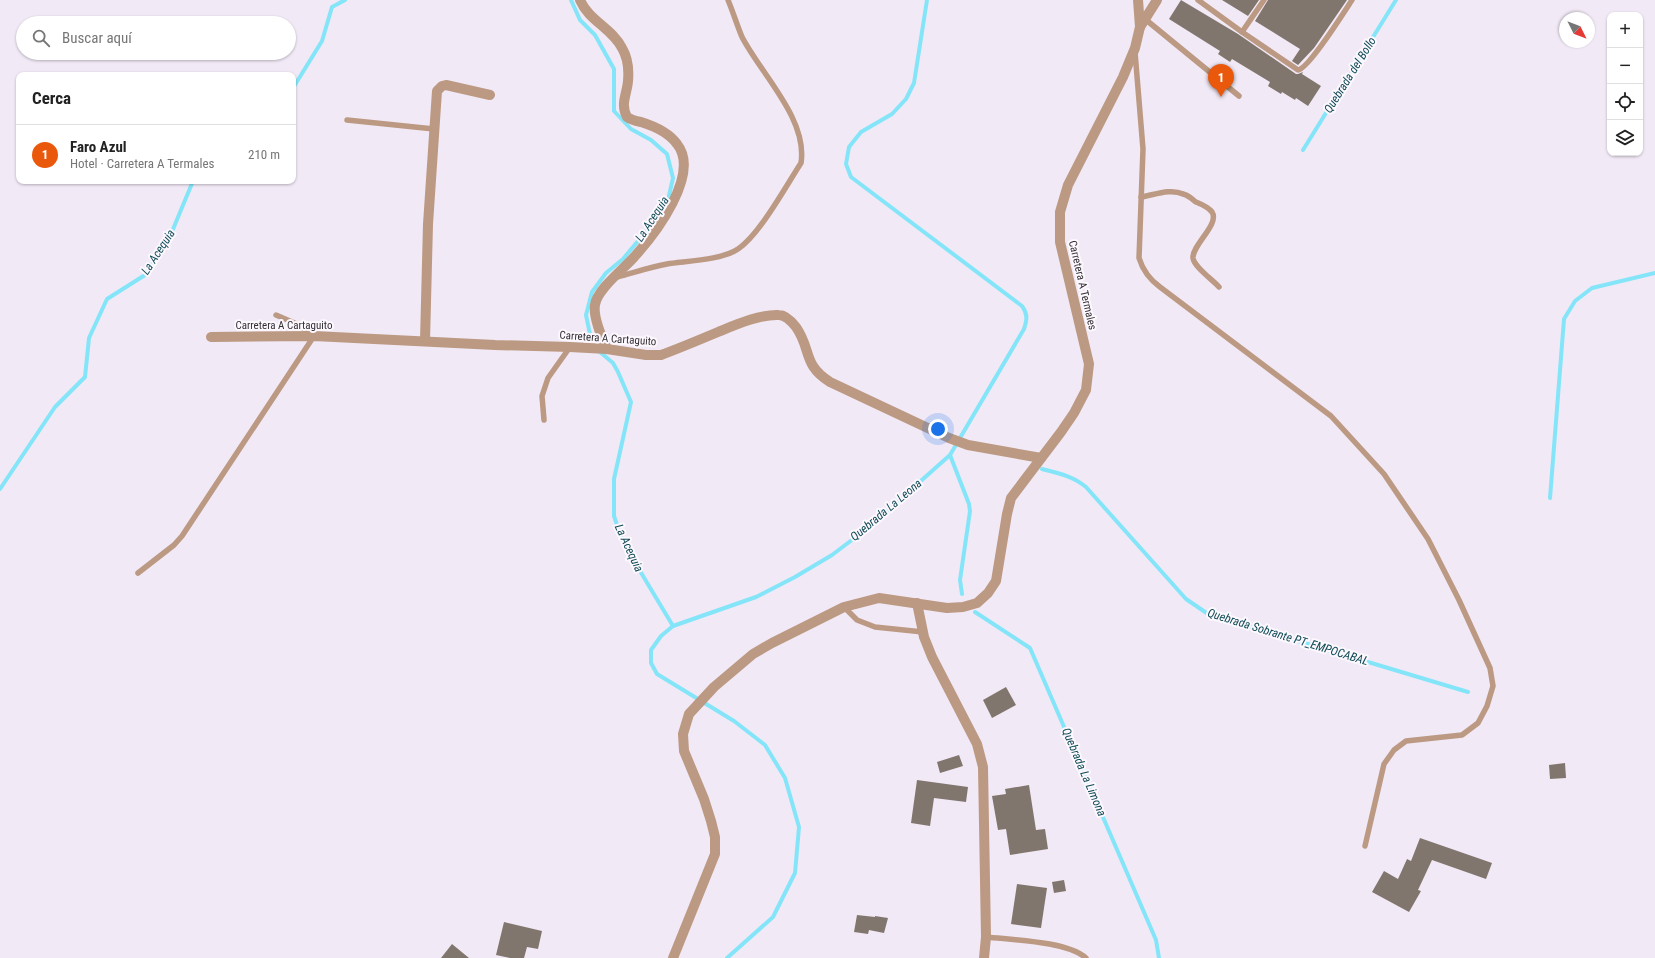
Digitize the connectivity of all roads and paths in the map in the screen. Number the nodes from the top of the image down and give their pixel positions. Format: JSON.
{"nodes":[{"id":1,"x":580,"y":0,"type":"edge"},
{"id":2,"x":728,"y":0,"type":"edge"},
{"id":3,"x":1138,"y":0,"type":"edge"},
{"id":4,"x":1157,"y":0,"type":"edge"},
{"id":5,"x":1198,"y":0,"type":"edge"},
{"id":6,"x":1264,"y":0,"type":"edge"},
{"id":7,"x":1352,"y":0,"type":"edge"},
{"id":8,"x":1143,"y":23,"type":"junction"},
{"id":9,"x":1242,"y":32,"type":"junction"},
{"id":10,"x":1135,"y":48,"type":"junction"},
{"id":11,"x":490,"y":95,"type":"dead end"},
{"id":12,"x":1239,"y":96,"type":"dead end"},
{"id":13,"x":347,"y":120,"type":"dead end"},
{"id":14,"x":434,"y":129,"type":"junction"},
{"id":15,"x":1141,"y":197,"type":"junction"},
{"id":16,"x":613,"y":278,"type":"junction"},
{"id":17,"x":1219,"y":287,"type":"dead end"},
{"id":18,"x":276,"y":315,"type":"dead end"},
{"id":19,"x":314,"y":336,"type":"junction"},
{"id":20,"x":211,"y":337,"type":"dead end"},
{"id":21,"x":425,"y":341,"type":"junction"},
{"id":22,"x":570,"y":346,"type":"junction"},
{"id":23,"x":607,"y":349,"type":"junction"},
{"id":24,"x":544,"y":420,"type":"dead end"},
{"id":25,"x":1041,"y":458,"type":"junction"},
{"id":26,"x":138,"y":573,"type":"dead end"},
{"id":27,"x":917,"y":603,"type":"junction"},
{"id":28,"x":844,"y":608,"type":"junction"},
{"id":29,"x":923,"y":632,"type":"junction"},
{"id":30,"x":1365,"y":846,"type":"dead end"},
{"id":31,"x":986,"y":937,"type":"junction"},
{"id":32,"x":673,"y":958,"type":"edge"},
{"id":33,"x":984,"y":958,"type":"edge"},
{"id":34,"x":1086,"y":958,"type":"edge"}],
"edges":[{"from":1,"to":16,"type":"street"},
{"from":2,"to":16,"type":"lane"},
{"from":3,"to":8,"type":"street","name":"Carretera A Termales"},
{"from":4,"to":8,"type":"street"},
{"from":5,"to":9,"type":"lane"},
{"from":6,"to":9,"type":"lane"},
{"from":7,"to":9,"type":"lane"},
{"from":8,"to":10,"type":"street","name":"Carretera A Termales"},
{"from":8,"to":12,"type":"lane"},
{"from":10,"to":15,"type":"lane"},
{"from":10,"to":25,"type":"street","name":"Carretera A Termales"},
{"from":11,"to":14,"type":"street"},
{"from":13,"to":14,"type":"lane"},
{"from":14,"to":21,"type":"street"},
{"from":15,"to":17,"type":"lane"},
{"from":15,"to":30,"type":"lane"},
{"from":16,"to":23,"type":"street"},
{"from":18,"to":19,"type":"lane"},
{"from":19,"to":20,"type":"street","name":"Carretera A Cartaguito"},
{"from":19,"to":21,"type":"street","name":"Carretera A Cartaguito"},
{"from":19,"to":26,"type":"lane"},
{"from":21,"to":22,"type":"street","name":"Carretera A Cartaguito"},
{"from":22,"to":23,"type":"street","name":"Carretera A Cartaguito"},
{"from":22,"to":24,"type":"lane"},
{"from":23,"to":25,"type":"street","name":"Carretera A Cartaguito"},
{"from":25,"to":27,"type":"street","name":"Carretera A Termales"},
{"from":27,"to":28,"type":"street","name":"Carretera A Termales"},
{"from":27,"to":29,"type":"street"},
{"from":28,"to":29,"type":"lane"},
{"from":28,"to":32,"type":"street","name":"Carretera A Termales"},
{"from":29,"to":31,"type":"street"},
{"from":31,"to":33,"type":"street"},
{"from":31,"to":34,"type":"lane"}]}
